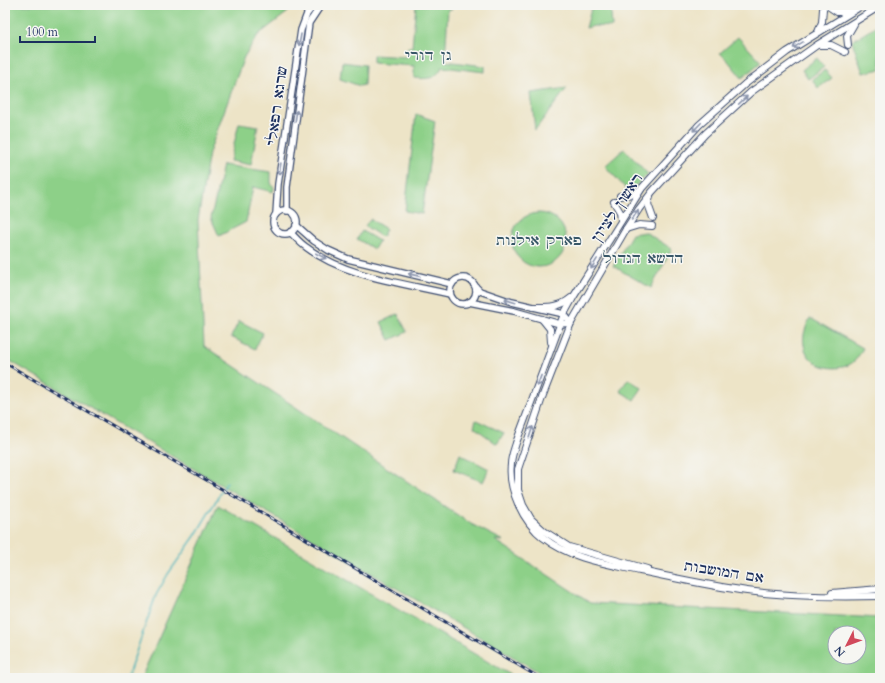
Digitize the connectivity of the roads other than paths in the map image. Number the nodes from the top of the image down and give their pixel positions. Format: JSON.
{"nodes":[{"id":1,"x":314,"y":5,"type":"edge"},
{"id":2,"x":321,"y":5,"type":"edge"},
{"id":3,"x":863,"y":5,"type":"edge"},
{"id":4,"x":880,"y":6,"type":"edge"},
{"id":5,"x":851,"y":12,"type":"junction"},
{"id":6,"x":856,"y":21,"type":"junction"},
{"id":7,"x":817,"y":33,"type":"junction"},
{"id":8,"x":848,"y":45,"type":"dead end"},
{"id":9,"x":817,"y":46,"type":"junction"},
{"id":10,"x":845,"y":52,"type":"dead end"},
{"id":11,"x":642,"y":188,"type":"junction"},
{"id":12,"x":652,"y":192,"type":"junction"},
{"id":13,"x":620,"y":196,"type":"dead end"},
{"id":14,"x":614,"y":202,"type":"dead end"},
{"id":15,"x":287,"y":211,"type":"junction"},
{"id":16,"x":276,"y":214,"type":"junction"},
{"id":17,"x":653,"y":218,"type":"dead end"},
{"id":18,"x":621,"y":220,"type":"junction"},
{"id":19,"x":296,"y":225,"type":"junction"},
{"id":20,"x":652,"y":226,"type":"dead end"},
{"id":21,"x":626,"y":229,"type":"junction"},
{"id":22,"x":290,"y":232,"type":"junction"},
{"id":23,"x":452,"y":284,"type":"junction"},
{"id":24,"x":474,"y":285,"type":"junction"},
{"id":25,"x":450,"y":294,"type":"junction"},
{"id":26,"x":574,"y":296,"type":"junction"},
{"id":27,"x":469,"y":302,"type":"junction"},
{"id":28,"x":534,"y":307,"type":"junction"},
{"id":29,"x":564,"y":314,"type":"junction"},
{"id":30,"x":542,"y":319,"type":"junction"},
{"id":31,"x":572,"y":323,"type":"junction"},
{"id":32,"x":560,"y":324,"type":"junction"},
{"id":33,"x":551,"y":349,"type":"junction"},
{"id":34,"x":569,"y":550,"type":"junction"},
{"id":35,"x":880,"y":589,"type":"edge"},
{"id":36,"x":880,"y":596,"type":"edge"}],
"edges":[{"from":1,"to":16,"type":"street","name":"שרגא רפאלי","one_way":true},
{"from":15,"to":2,"type":"street","name":"שרגא רפאלי","one_way":true},
{"from":3,"to":5,"type":"main road","name":"ראשון לציון"},
{"from":4,"to":6,"type":"main road","name":"ראשון לציון"},
{"from":5,"to":7,"type":"main road","name":"ראשון לציון"},
{"from":5,"to":7,"type":"main road"},
{"from":6,"to":8,"type":"main road"},
{"from":6,"to":9,"type":"main road","name":"ראשון לציון"},
{"from":7,"to":11,"type":"main road","name":"ראשון לציון","one_way":true},
{"from":9,"to":10,"type":"main road"},
{"from":12,"to":9,"type":"main road","name":"ראשון לציון","one_way":true},
{"from":11,"to":13,"type":"main road"},
{"from":11,"to":18,"type":"main road","name":"ראשון לציון"},
{"from":12,"to":17,"type":"main road"},
{"from":21,"to":12,"type":"main road","name":"ראשון לציון","one_way":true},
{"from":14,"to":18,"type":"main road"},
{"from":15,"to":16,"type":"street"},
{"from":15,"to":19,"type":"street"},
{"from":16,"to":22,"type":"street"},
{"from":18,"to":26,"type":"main road","name":"ראשון לציון","one_way":true},
{"from":19,"to":22,"type":"street"},
{"from":23,"to":19,"type":"street","one_way":true},
{"from":20,"to":21,"type":"main road"},
{"from":21,"to":31,"type":"main road","name":"ראשון לציון"},
{"from":22,"to":25,"type":"street","one_way":true},
{"from":23,"to":24,"type":"street"},
{"from":23,"to":25,"type":"street"},
{"from":24,"to":27,"type":"street"},
{"from":28,"to":24,"type":"street","one_way":true},
{"from":25,"to":27,"type":"street"},
{"from":26,"to":28,"type":"main road"},
{"from":26,"to":29,"type":"main road","name":"ראשון לציון"},
{"from":27,"to":30,"type":"street"},
{"from":28,"to":29,"type":"street"},
{"from":29,"to":31,"type":"street"},
{"from":29,"to":32,"type":"main road","name":"ראשון לציון"},
{"from":30,"to":32,"type":"street"},
{"from":30,"to":33,"type":"main road"},
{"from":31,"to":32,"type":"street"},
{"from":34,"to":31,"type":"main road","name":"ראשון לציון","one_way":true},
{"from":32,"to":33,"type":"main road","name":"ראשון לציון"},
{"from":33,"to":34,"type":"main road","name":"ראשון לציון","one_way":true},
{"from":34,"to":35,"type":"main road","name":"אם המושבות"},
{"from":34,"to":36,"type":"main road","name":"אם המושבות"}]}
